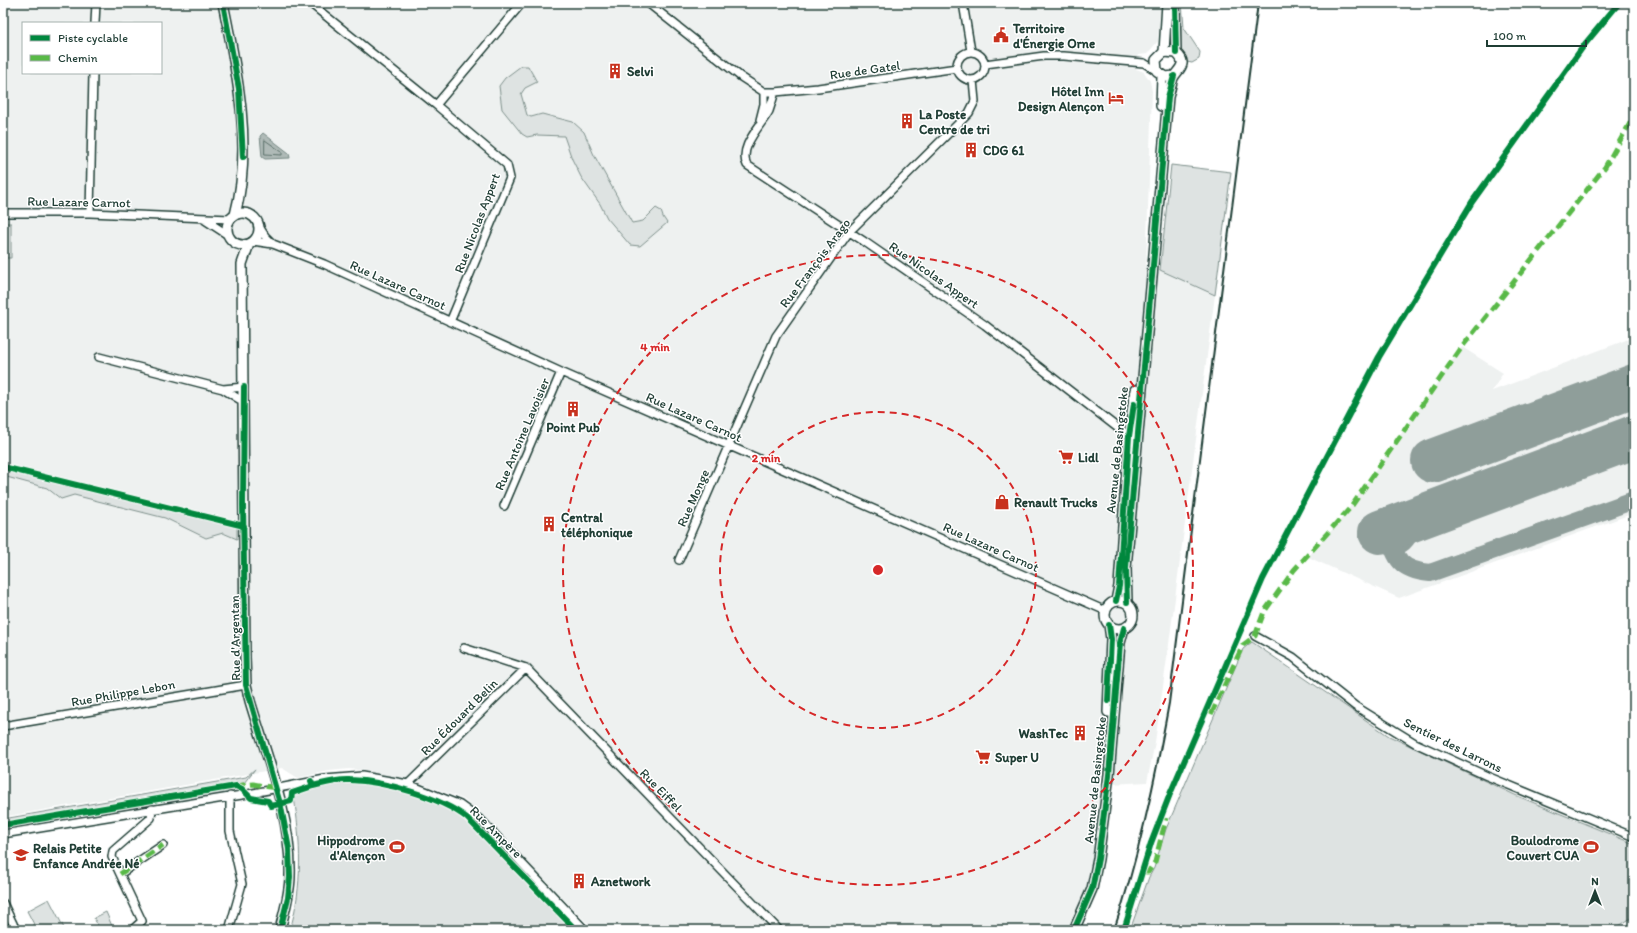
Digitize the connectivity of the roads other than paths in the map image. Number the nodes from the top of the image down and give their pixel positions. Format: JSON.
{"nodes":[{"id":1,"x":96,"y":3,"type":"edge"},
{"id":2,"x":223,"y":3,"type":"edge"},
{"id":3,"x":310,"y":3,"type":"edge"},
{"id":4,"x":522,"y":3,"type":"edge"},
{"id":5,"x":648,"y":3,"type":"edge"},
{"id":6,"x":963,"y":3,"type":"edge"},
{"id":7,"x":1167,"y":3,"type":"edge"},
{"id":8,"x":1175,"y":3,"type":"edge"},
{"id":9,"x":95,"y":22,"type":"edge"},
{"id":10,"x":970,"y":52,"type":"junction"},
{"id":11,"x":1176,"y":53,"type":"junction"},
{"id":12,"x":1161,"y":54,"type":"junction"},
{"id":13,"x":1144,"y":63,"type":"junction"},
{"id":14,"x":985,"y":64,"type":"junction"},
{"id":15,"x":957,"y":68,"type":"junction"},
{"id":16,"x":1160,"y":73,"type":"junction"},
{"id":17,"x":93,"y":74,"type":"edge"},
{"id":18,"x":1174,"y":76,"type":"junction"},
{"id":19,"x":973,"y":80,"type":"junction"},
{"id":20,"x":764,"y":92,"type":"junction"},
{"id":21,"x":775,"y":92,"type":"junction"},
{"id":22,"x":436,"y":105,"type":"junction"},
{"id":23,"x":759,"y":124,"type":"junction"},
{"id":24,"x":240,"y":191,"type":"junction"},
{"id":25,"x":3,"y":213,"type":"edge"},
{"id":26,"x":90,"y":213,"type":"junction"},
{"id":27,"x":247,"y":214,"type":"junction"},
{"id":28,"x":233,"y":217,"type":"junction"},
{"id":29,"x":203,"y":218,"type":"junction"},
{"id":30,"x":258,"y":225,"type":"junction"},
{"id":31,"x":849,"y":232,"type":"junction"},
{"id":32,"x":228,"y":235,"type":"junction"},
{"id":33,"x":234,"y":243,"type":"junction"},
{"id":34,"x":251,"y":243,"type":"junction"},
{"id":35,"x":274,"y":244,"type":"junction"},
{"id":36,"x":242,"y":264,"type":"junction"},
{"id":37,"x":450,"y":322,"type":"junction"},
{"id":38,"x":99,"y":357,"type":"dead end"},
{"id":39,"x":561,"y":372,"type":"junction"},
{"id":40,"x":1140,"y":373,"type":"junction"},
{"id":41,"x":244,"y":387,"type":"junction"},
{"id":42,"x":223,"y":390,"type":"junction"},
{"id":43,"x":244,"y":399,"type":"junction"},
{"id":44,"x":1133,"y":437,"type":"junction"},
{"id":45,"x":729,"y":445,"type":"junction"},
{"id":46,"x":504,"y":506,"type":"dead end"},
{"id":47,"x":679,"y":560,"type":"dead end"},
{"id":48,"x":1116,"y":601,"type":"junction"},
{"id":49,"x":1127,"y":602,"type":"junction"},
{"id":50,"x":1106,"y":611,"type":"junction"},
{"id":51,"x":1109,"y":625,"type":"junction"},
{"id":52,"x":1124,"y":628,"type":"junction"},
{"id":53,"x":1255,"y":636,"type":"dead end"},
{"id":54,"x":464,"y":648,"type":"dead end"},
{"id":55,"x":526,"y":668,"type":"junction"},
{"id":56,"x":246,"y":685,"type":"junction"},
{"id":57,"x":3,"y":726,"type":"edge"},
{"id":58,"x":408,"y":784,"type":"junction"},
{"id":59,"x":276,"y":788,"type":"junction"},
{"id":60,"x":230,"y":796,"type":"junction"},
{"id":61,"x":152,"y":809,"type":"junction"},
{"id":62,"x":3,"y":834,"type":"edge"},
{"id":63,"x":1634,"y":837,"type":"edge"},
{"id":64,"x":163,"y":845,"type":"dead end"},
{"id":65,"x":1098,"y":859,"type":"junction"},
{"id":66,"x":120,"y":874,"type":"junction"},
{"id":67,"x":3,"y":902,"type":"edge"},
{"id":68,"x":15,"y":930,"type":"edge"},
{"id":69,"x":132,"y":930,"type":"edge"},
{"id":70,"x":229,"y":930,"type":"edge"},
{"id":71,"x":280,"y":930,"type":"edge"},
{"id":72,"x":585,"y":930,"type":"edge"},
{"id":73,"x":779,"y":930,"type":"edge"},
{"id":74,"x":1074,"y":930,"type":"edge"}],
"edges":[{"from":1,"to":9,"type":"street"},
{"from":2,"to":24,"type":"main road"},
{"from":3,"to":22,"type":"street","name":"Rue Nicolas Appert"},
{"from":4,"to":22,"type":"street"},
{"from":5,"to":20,"type":"street"},
{"from":6,"to":10,"type":"street"},
{"from":7,"to":12,"type":"main road"},
{"from":8,"to":11,"type":"main road"},
{"from":10,"to":14,"type":"street"},
{"from":10,"to":15,"type":"street"},
{"from":11,"to":12,"type":"main road"},
{"from":11,"to":18,"type":"main road"},
{"from":12,"to":13,"type":"street"},
{"from":12,"to":16,"type":"main road"},
{"from":13,"to":14,"type":"street"},
{"from":13,"to":16,"type":"street"},
{"from":14,"to":19,"type":"street"},
{"from":15,"to":19,"type":"street"},
{"from":15,"to":21,"type":"street","name":"Rue de Gatel"},
{"from":16,"to":18,"type":"main road"},
{"from":16,"to":40,"type":"main road"},
{"from":17,"to":26,"type":"street"},
{"from":18,"to":40,"type":"main road"},
{"from":19,"to":31,"type":"street","name":"Rue François Arago"},
{"from":20,"to":21,"type":"street"},
{"from":20,"to":23,"type":"street","name":"Rue Nicolas Appert"},
{"from":21,"to":23,"type":"street","name":"Rue Nicolas Appert"},
{"from":22,"to":37,"type":"street","name":"Rue Nicolas Appert"},
{"from":23,"to":31,"type":"street","name":"Rue Nicolas Appert"},
{"from":24,"to":27,"type":"main road"},
{"from":24,"to":28,"type":"main road"},
{"from":25,"to":26,"type":"street","name":"Rue Lazare Carnot"},
{"from":26,"to":29,"type":"street","name":"Rue Lazare Carnot"},
{"from":27,"to":28,"type":"main road"},
{"from":27,"to":30,"type":"main road"},
{"from":28,"to":29,"type":"street","name":"Rue Lazare Carnot"},
{"from":28,"to":32,"type":"main road"},
{"from":29,"to":32,"type":"street"},
{"from":30,"to":34,"type":"main road"},
{"from":30,"to":35,"type":"street","name":"Rue Lazare Carnot"},
{"from":31,"to":44,"type":"street","name":"Rue Nicolas Appert"},
{"from":31,"to":45,"type":"street","name":"Rue François Arago"},
{"from":32,"to":33,"type":"main road"},
{"from":33,"to":34,"type":"main road"},
{"from":33,"to":36,"type":"main road","name":"Rue d'Argentan"},
{"from":34,"to":35,"type":"street","name":"Rue Lazare Carnot"},
{"from":34,"to":36,"type":"main road","name":"Rue d'Argentan"},
{"from":35,"to":37,"type":"street","name":"Rue Lazare Carnot"},
{"from":36,"to":41,"type":"main road","name":"Rue d'Argentan"},
{"from":37,"to":39,"type":"street","name":"Rue Lazare Carnot"},
{"from":38,"to":42,"type":"street"},
{"from":39,"to":45,"type":"street","name":"Rue Lazare Carnot"},
{"from":39,"to":46,"type":"street","name":"Rue Antoine Lavoisier"},
{"from":40,"to":44,"type":"main road","name":"Avenue de Basingstoke"},
{"from":41,"to":42,"type":"street"},
{"from":41,"to":43,"type":"main road","name":"Rue d'Argentan"},
{"from":42,"to":43,"type":"street"},
{"from":43,"to":56,"type":"main road","name":"Rue d'Argentan"},
{"from":44,"to":48,"type":"main road","name":"Avenue de Basingstoke"},
{"from":44,"to":49,"type":"main road","name":"Avenue de Basingstoke"},
{"from":45,"to":47,"type":"street","name":"Rue Monge"},
{"from":45,"to":50,"type":"street","name":"Rue Lazare Carnot"},
{"from":48,"to":49,"type":"main road"},
{"from":48,"to":50,"type":"main road"},
{"from":49,"to":52,"type":"main road"},
{"from":50,"to":51,"type":"main road"},
{"from":51,"to":52,"type":"main road"},
{"from":51,"to":65,"type":"main road","name":"Avenue de Basingstoke"},
{"from":52,"to":65,"type":"main road","name":"Avenue de Basingstoke"},
{"from":53,"to":63,"type":"street","name":"Sentier des Larrons"},
{"from":54,"to":55,"type":"street"},
{"from":55,"to":58,"type":"street","name":"Rue Édouard Belin"},
{"from":55,"to":73,"type":"street","name":"Rue Eiffel"},
{"from":56,"to":57,"type":"street","name":"Rue Philippe Lebon"},
{"from":56,"to":59,"type":"main road","name":"Rue d'Argentan"},
{"from":58,"to":59,"type":"street","name":"Rue Ampère"},
{"from":58,"to":72,"type":"street","name":"Rue Ampère"},
{"from":59,"to":60,"type":"street","name":"Rue Ampère"},
{"from":59,"to":71,"type":"main road","name":"Rue d'Argentan"},
{"from":60,"to":61,"type":"street","name":"Rue Ampère"},
{"from":60,"to":70,"type":"street"},
{"from":61,"to":62,"type":"street","name":"Rue Ampère"},
{"from":61,"to":66,"type":"street"},
{"from":64,"to":66,"type":"street"},
{"from":65,"to":74,"type":"main road","name":"Avenue de Basingstoke"},
{"from":66,"to":69,"type":"street"},
{"from":67,"to":68,"type":"street"}]}
